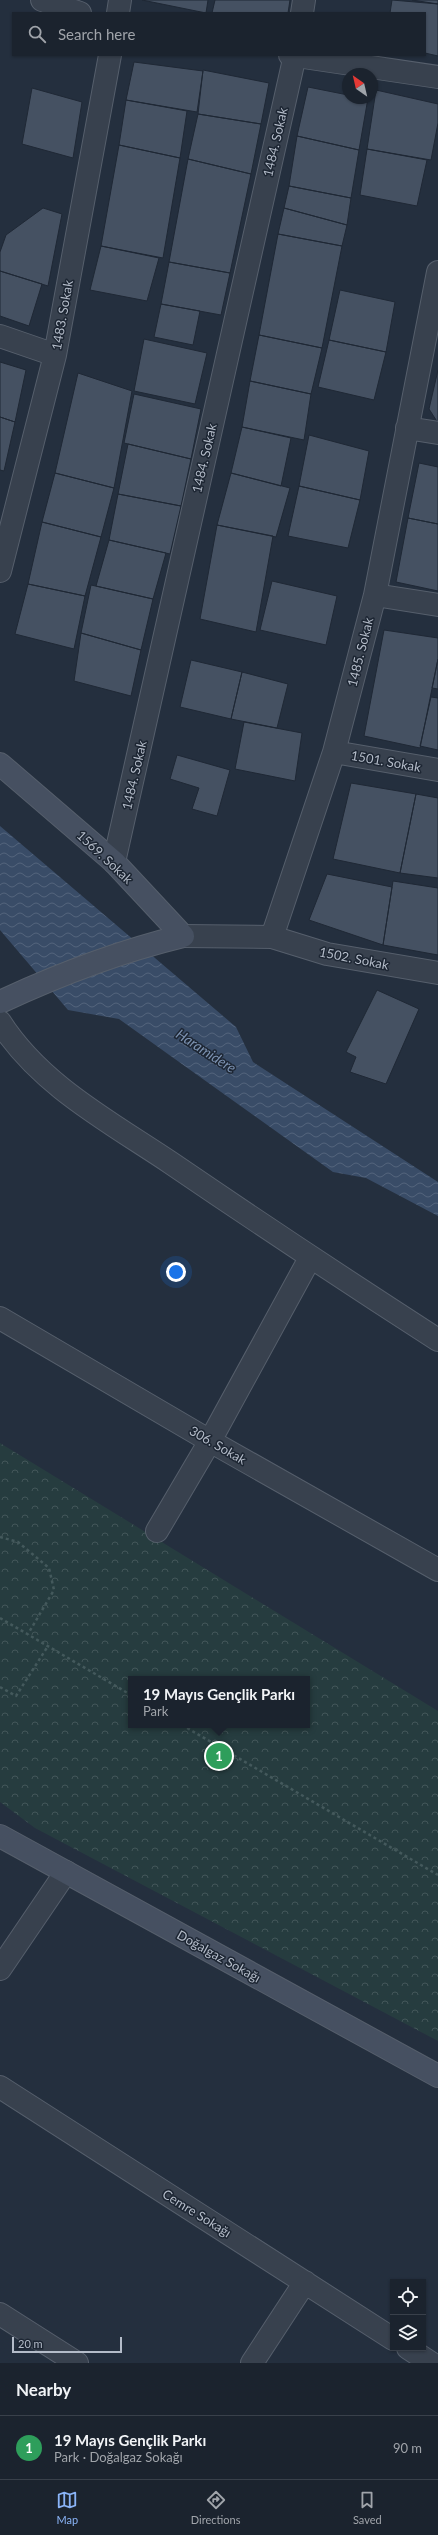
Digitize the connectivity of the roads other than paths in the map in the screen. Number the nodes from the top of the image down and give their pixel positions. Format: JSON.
{"nodes":[{"id":1,"x":42,"y":0,"type":"edge"},
{"id":2,"x":120,"y":0,"type":"edge"},
{"id":3,"x":304,"y":0,"type":"edge"},
{"id":4,"x":77,"y":12,"type":"edge"},
{"id":5,"x":118,"y":12,"type":"edge"},
{"id":6,"x":302,"y":12,"type":"edge"},
{"id":7,"x":110,"y":56,"type":"edge"},
{"id":8,"x":293,"y":56,"type":"edge"},
{"id":9,"x":299,"y":56,"type":"edge"},
{"id":10,"x":438,"y":78,"type":"edge"},
{"id":11,"x":438,"y":272,"type":"edge"},
{"id":12,"x":0,"y":336,"type":"edge"},
{"id":13,"x":55,"y":355,"type":"junction"},
{"id":14,"x":407,"y":428,"type":"junction"},
{"id":15,"x":438,"y":433,"type":"edge"},
{"id":16,"x":0,"y":571,"type":"edge"},
{"id":17,"x":375,"y":595,"type":"junction"},
{"id":18,"x":438,"y":605,"type":"edge"},
{"id":19,"x":334,"y":752,"type":"junction"},
{"id":20,"x":0,"y":764,"type":"edge"},
{"id":21,"x":438,"y":770,"type":"edge"},
{"id":22,"x":114,"y":862,"type":"junction"},
{"id":23,"x":183,"y":936,"type":"junction"},
{"id":24,"x":272,"y":937,"type":"junction"},
{"id":25,"x":438,"y":973,"type":"edge"},
{"id":26,"x":0,"y":1002,"type":"edge"},
{"id":27,"x":0,"y":1022,"type":"edge"},
{"id":28,"x":310,"y":1258,"type":"junction"},
{"id":29,"x":0,"y":1318,"type":"edge"},
{"id":30,"x":438,"y":1340,"type":"edge"},
{"id":31,"x":210,"y":1441,"type":"junction"},
{"id":32,"x":157,"y":1531,"type":"dead end"},
{"id":33,"x":438,"y":1570,"type":"edge"},
{"id":34,"x":1,"y":1836,"type":"edge"},
{"id":35,"x":66,"y":1872,"type":"junction"},
{"id":36,"x":0,"y":1969,"type":"edge"},
{"id":37,"x":438,"y":2076,"type":"edge"},
{"id":38,"x":0,"y":2087,"type":"edge"},
{"id":39,"x":305,"y":2282,"type":"junction"},
{"id":40,"x":0,"y":2314,"type":"edge"},
{"id":41,"x":390,"y":2337,"type":"edge"},
{"id":42,"x":413,"y":2351,"type":"edge"},
{"id":43,"x":77,"y":2363,"type":"edge"},
{"id":44,"x":252,"y":2363,"type":"edge"},
{"id":45,"x":431,"y":2363,"type":"edge"}],
"edges":[{"from":1,"to":4,"type":"street"},
{"from":2,"to":5,"type":"street"},
{"from":3,"to":6,"type":"street"},
{"from":7,"to":13,"type":"street","name":"1483. Sokak"},
{"from":8,"to":22,"type":"street","name":"1484. Sokak"},
{"from":9,"to":10,"type":"street"},
{"from":11,"to":14,"type":"street","name":"1485. Sokak"},
{"from":12,"to":13,"type":"street"},
{"from":13,"to":16,"type":"street","name":"1483. Sokak"},
{"from":14,"to":15,"type":"street"},
{"from":14,"to":17,"type":"street","name":"1485. Sokak"},
{"from":17,"to":18,"type":"street"},
{"from":17,"to":19,"type":"street","name":"1485. Sokak"},
{"from":19,"to":21,"type":"street","name":"1501. Sokak"},
{"from":19,"to":24,"type":"street","name":"1485. Sokak"},
{"from":20,"to":22,"type":"street","name":"1569. Sokak"},
{"from":22,"to":23,"type":"street","name":"1569. Sokak"},
{"from":23,"to":24,"type":"street"},
{"from":23,"to":26,"type":"street"},
{"from":24,"to":25,"type":"street","name":"1502. Sokak"},
{"from":27,"to":28,"type":"street"},
{"from":28,"to":30,"type":"street"},
{"from":28,"to":31,"type":"street"},
{"from":29,"to":31,"type":"street","name":"306. Sokak"},
{"from":31,"to":32,"type":"street"},
{"from":31,"to":33,"type":"street","name":"306. Sokak"},
{"from":34,"to":35,"type":"street","name":"Doğalgaz Sokağı"},
{"from":35,"to":36,"type":"street"},
{"from":35,"to":37,"type":"street","name":"Doğalgaz Sokağı"},
{"from":38,"to":39,"type":"street","name":"Cemre Sokağı"},
{"from":39,"to":41,"type":"street","name":"Cemre Sokağı"},
{"from":39,"to":44,"type":"street"},
{"from":40,"to":43,"type":"street"},
{"from":42,"to":45,"type":"street"}]}
